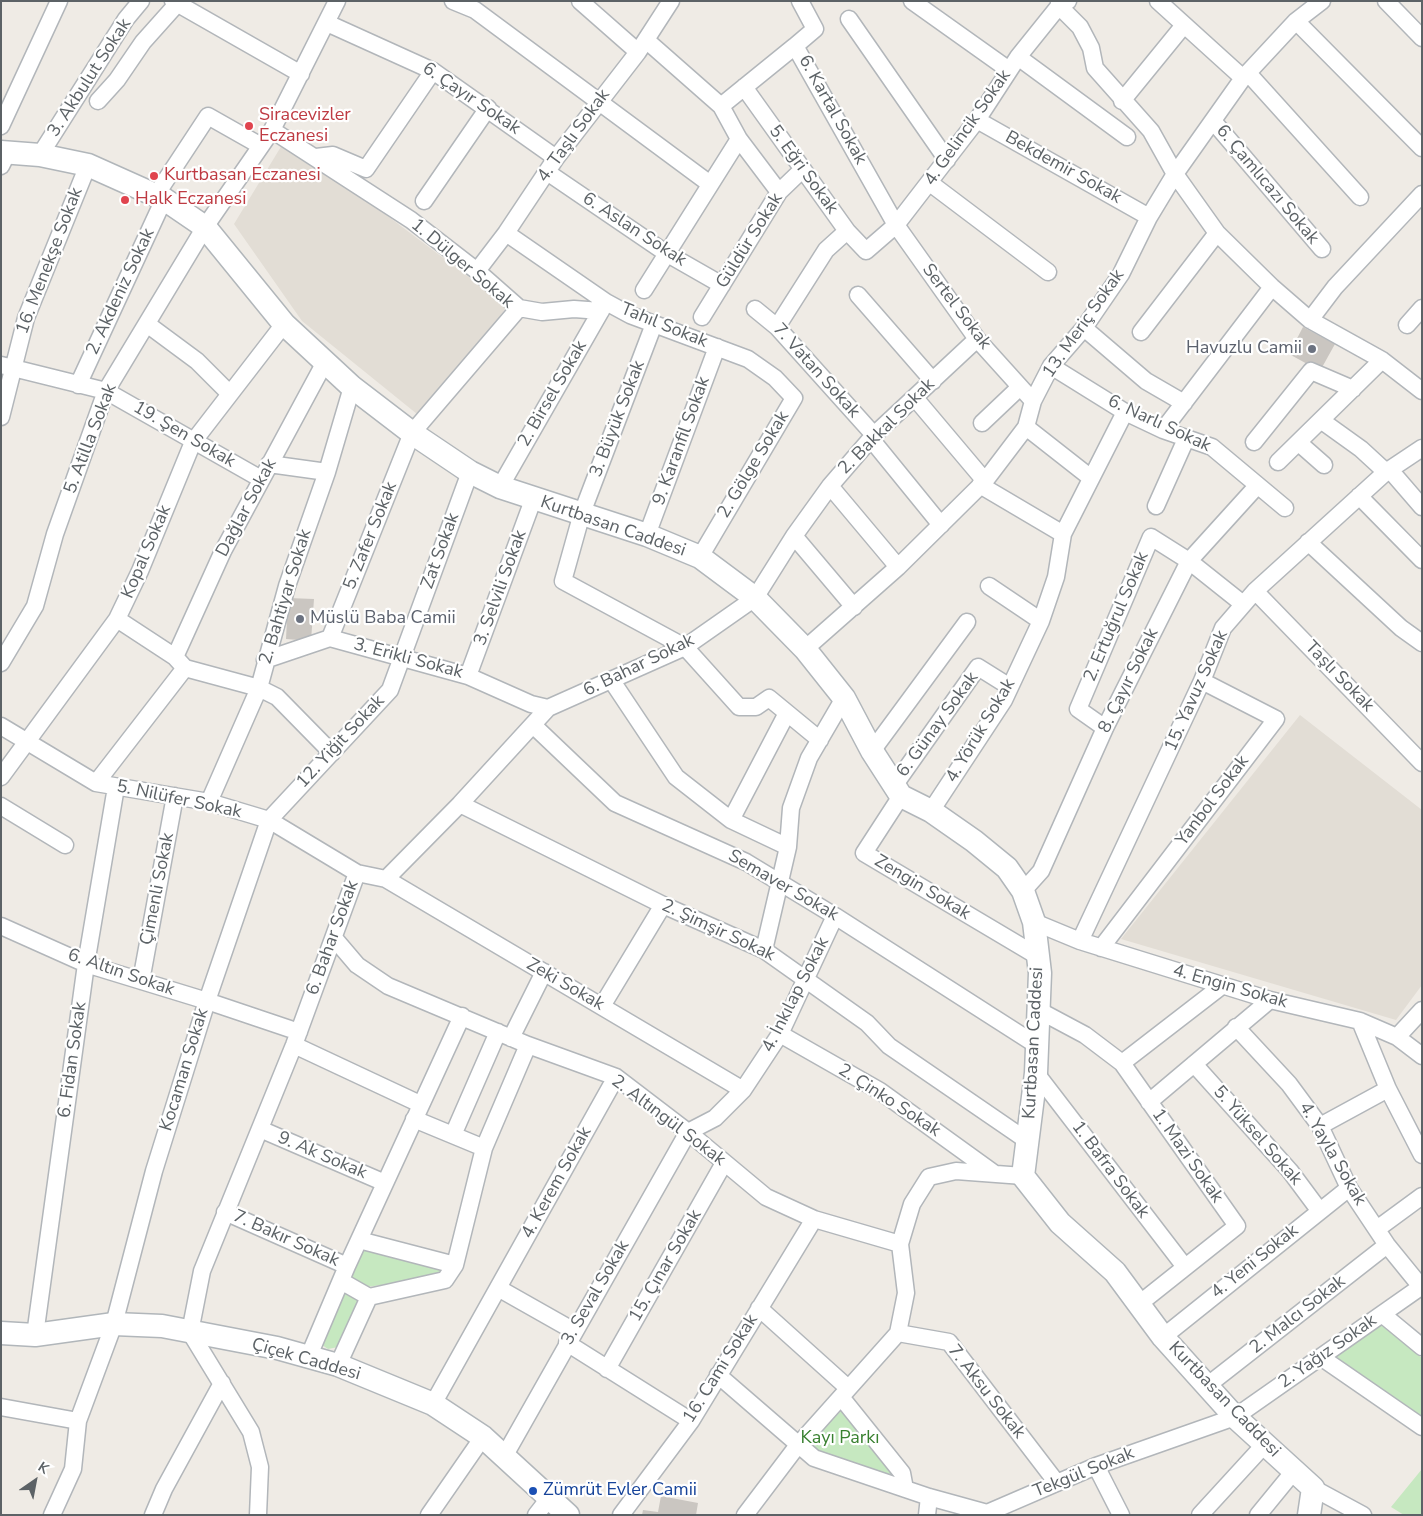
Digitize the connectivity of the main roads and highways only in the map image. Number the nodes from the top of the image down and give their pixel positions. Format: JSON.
{"nodes":[{"id":1,"x":3,"y":157,"type":"edge"},
{"id":2,"x":1,"y":1333,"type":"edge"},
{"id":3,"x":568,"y":1515,"type":"edge"},
{"id":4,"x":1309,"y":1515,"type":"edge"}],
"edges":[{"from":1,"to":4,"type":"main road","name":"Kurtbasan Caddesi"},
{"from":2,"to":3,"type":"main road","name":"Çiçek Caddesi"}]}
